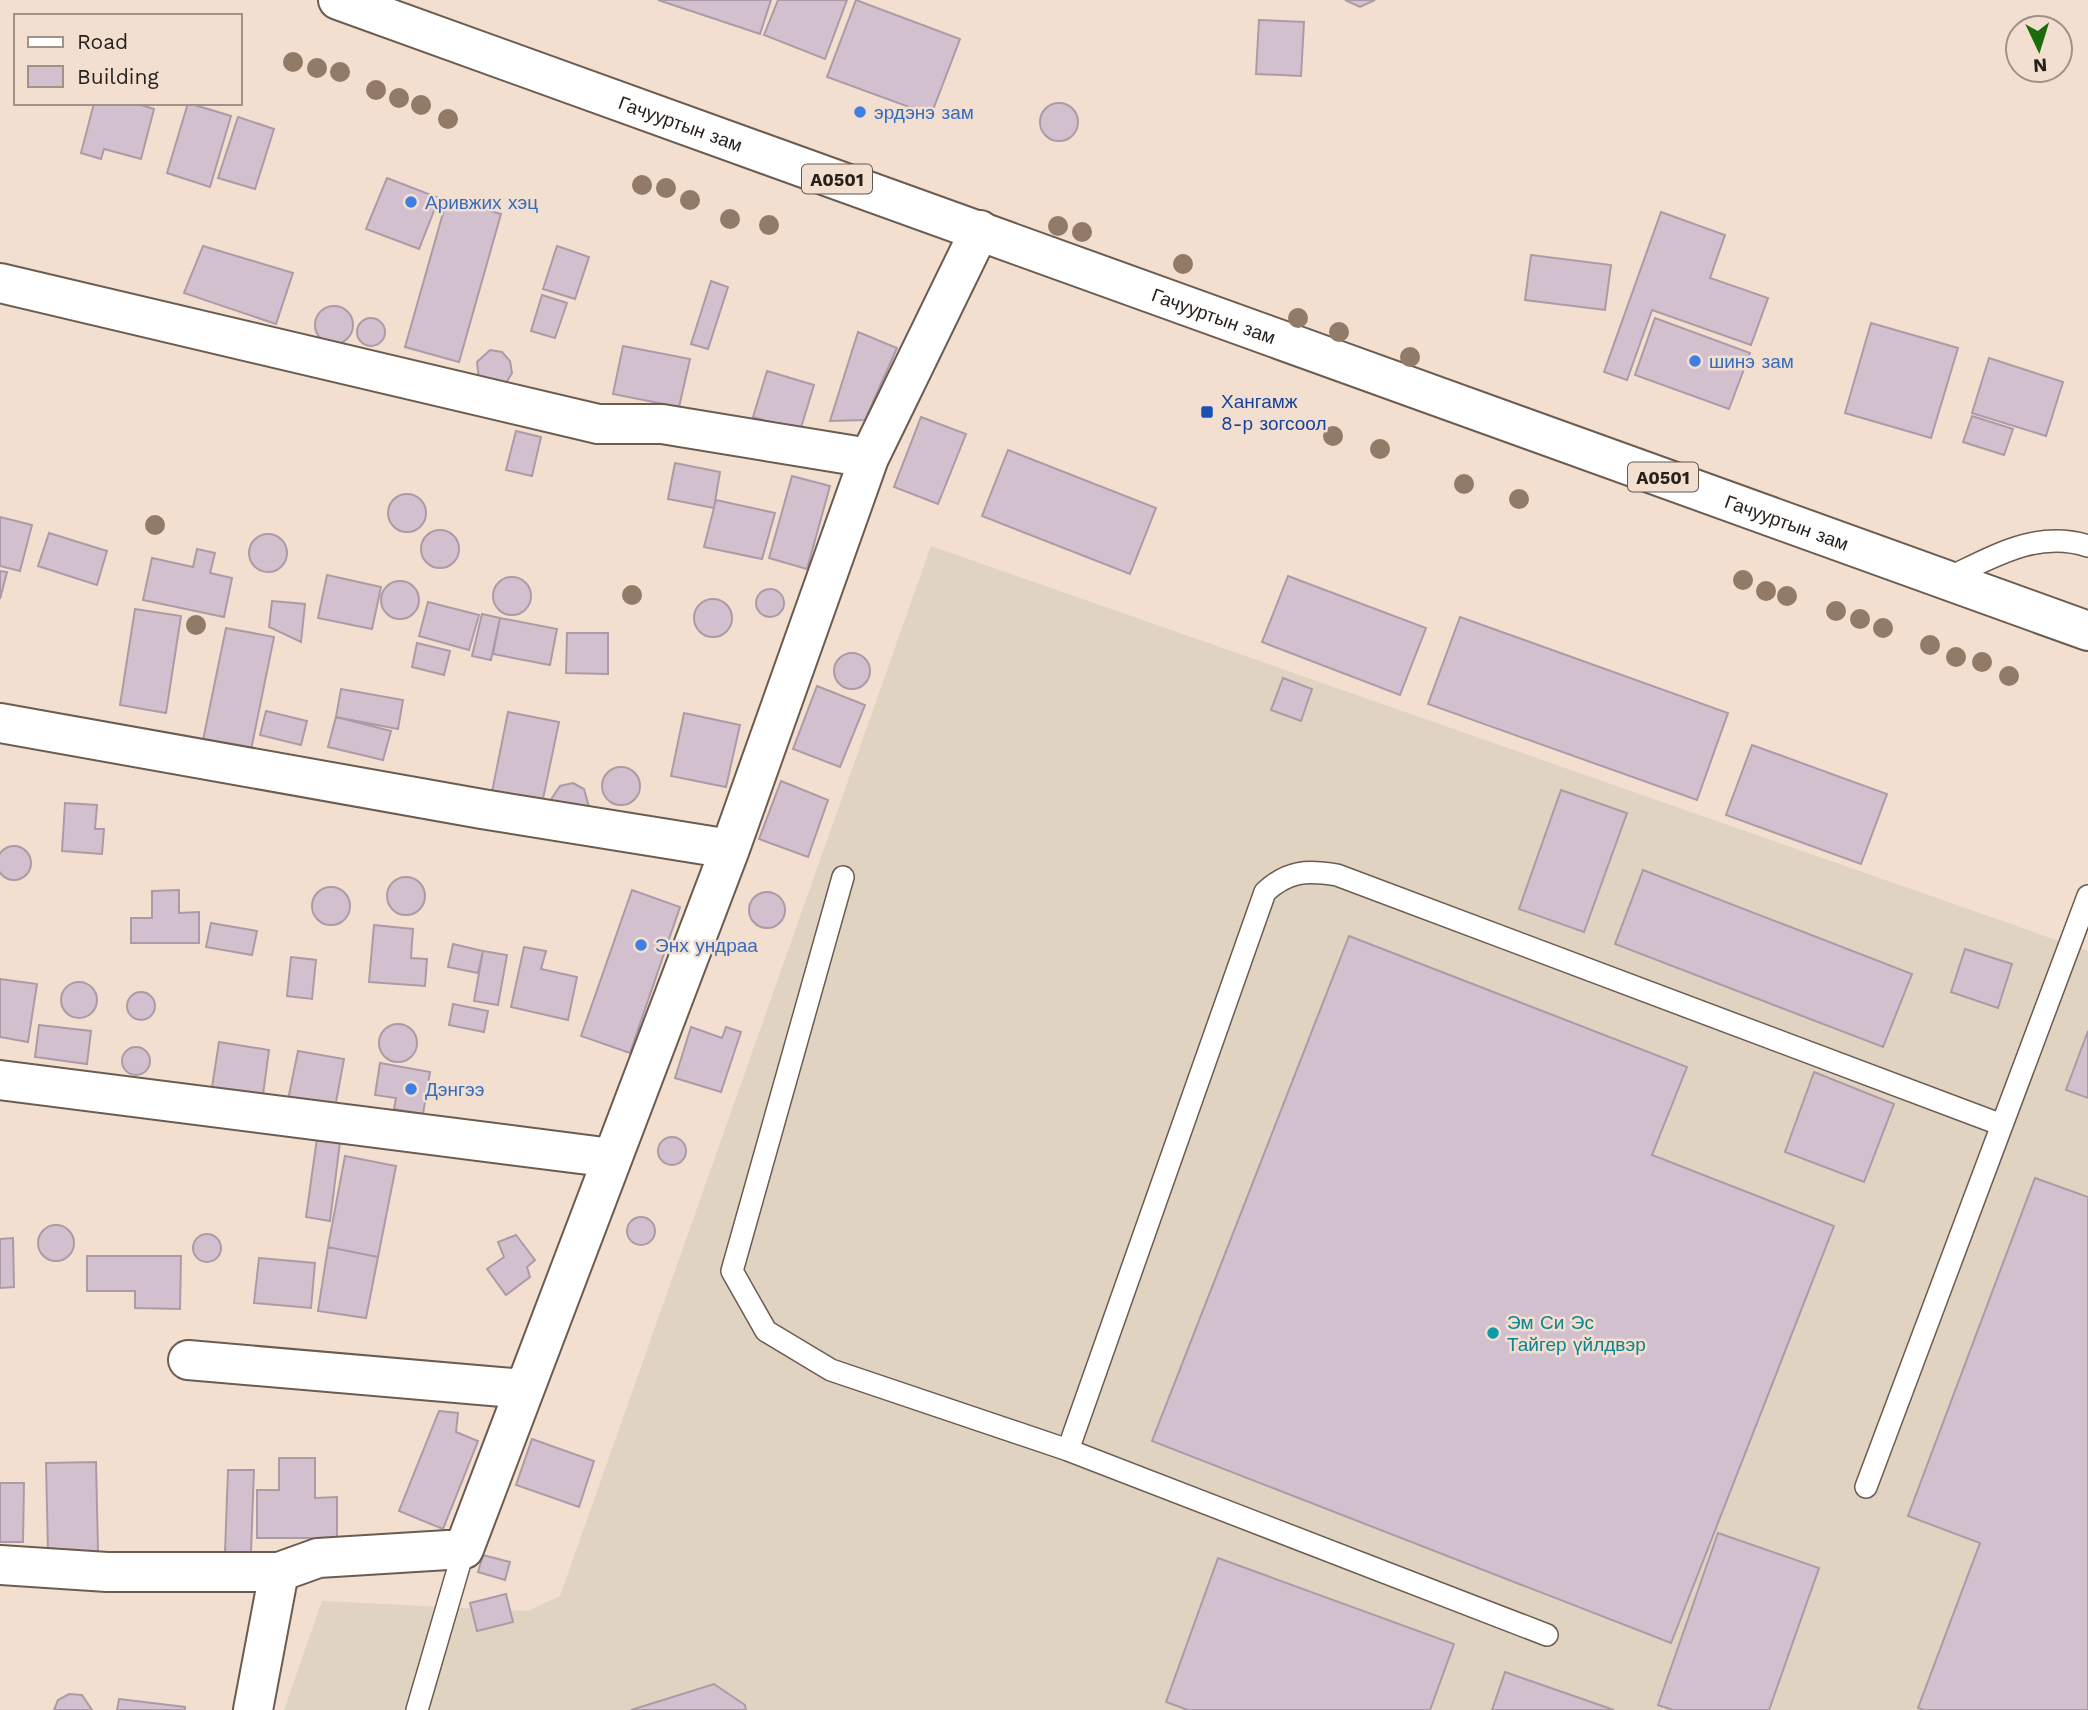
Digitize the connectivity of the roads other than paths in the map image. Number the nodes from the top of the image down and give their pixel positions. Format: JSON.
{"nodes":[{"id":1,"x":338,"y":0,"type":"edge"},
{"id":2,"x":980,"y":230,"type":"junction"},
{"id":3,"x":0,"y":283,"type":"edge"},
{"id":4,"x":869,"y":458,"type":"junction"},
{"id":5,"x":2088,"y":546,"type":"edge"},
{"id":6,"x":1946,"y":579,"type":"junction"},
{"id":7,"x":2088,"y":631,"type":"edge"},
{"id":8,"x":0,"y":723,"type":"edge"},
{"id":9,"x":730,"y":849,"type":"junction"},
{"id":10,"x":843,"y":877,"type":"dead end"},
{"id":11,"x":2088,"y":896,"type":"edge"},
{"id":12,"x":0,"y":1080,"type":"edge"},
{"id":13,"x":2002,"y":1125,"type":"junction"},
{"id":14,"x":611,"y":1158,"type":"junction"},
{"id":15,"x":188,"y":1360,"type":"dead end"},
{"id":16,"x":524,"y":1389,"type":"junction"},
{"id":17,"x":1068,"y":1450,"type":"junction"},
{"id":18,"x":1866,"y":1487,"type":"dead end"},
{"id":19,"x":464,"y":1549,"type":"junction"},
{"id":20,"x":0,"y":1565,"type":"edge"},
{"id":21,"x":279,"y":1572,"type":"junction"},
{"id":22,"x":1547,"y":1635,"type":"dead end"},
{"id":23,"x":253,"y":1710,"type":"edge"},
{"id":24,"x":417,"y":1710,"type":"edge"}],
"edges":[{"from":1,"to":2,"type":"main road","name":"Гачууртын зам","number":"A0501"},
{"from":2,"to":4,"type":"main road"},
{"from":2,"to":6,"type":"main road","name":"Гачууртын зам","number":"A0501"},
{"from":3,"to":4,"type":"main road"},
{"from":4,"to":9,"type":"main road"},
{"from":5,"to":6,"type":"lane"},
{"from":6,"to":7,"type":"main road","name":"Гачууртын зам","number":"A0501"},
{"from":8,"to":9,"type":"main road"},
{"from":9,"to":14,"type":"main road"},
{"from":10,"to":17,"type":"lane"},
{"from":11,"to":13,"type":"lane"},
{"from":12,"to":14,"type":"main road"},
{"from":13,"to":17,"type":"lane"},
{"from":13,"to":18,"type":"lane"},
{"from":14,"to":16,"type":"main road"},
{"from":15,"to":16,"type":"main road"},
{"from":16,"to":19,"type":"main road"},
{"from":17,"to":22,"type":"lane"},
{"from":19,"to":21,"type":"main road"},
{"from":19,"to":24,"type":"lane"},
{"from":20,"to":21,"type":"main road"},
{"from":21,"to":23,"type":"main road"}]}
